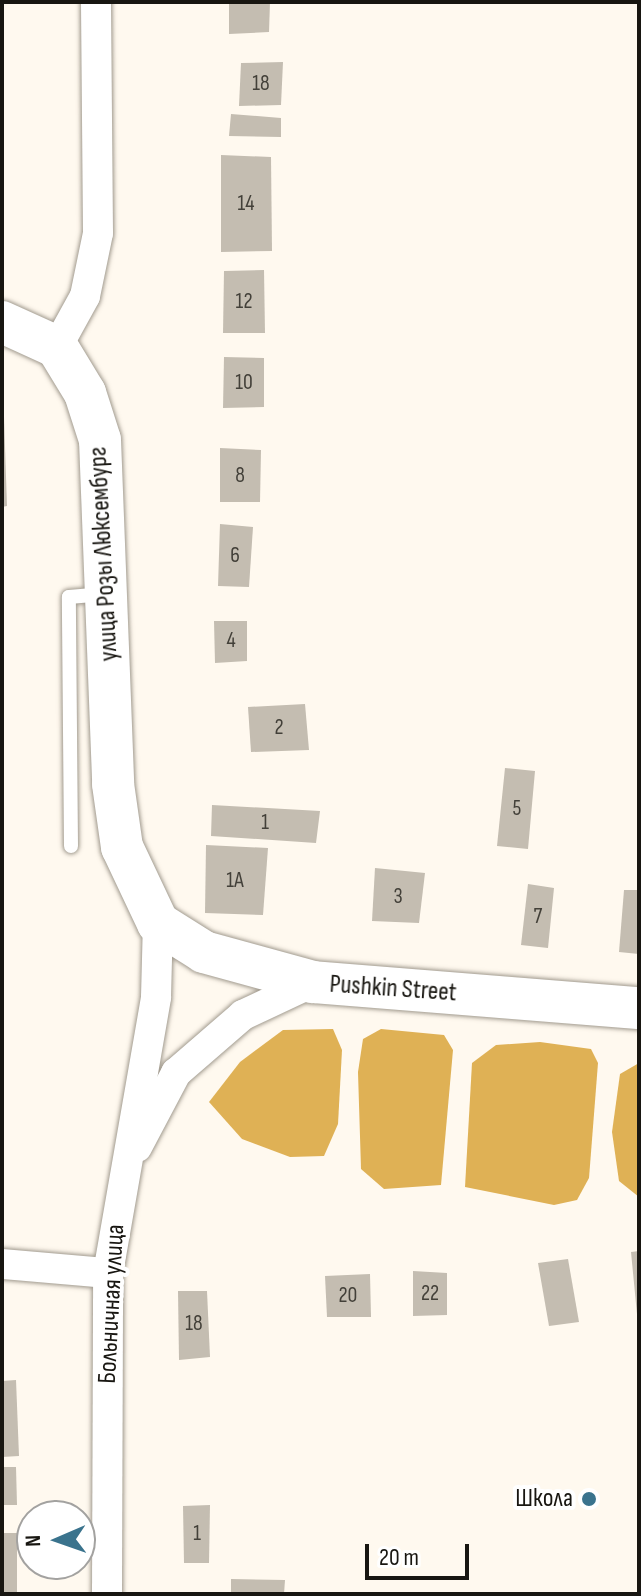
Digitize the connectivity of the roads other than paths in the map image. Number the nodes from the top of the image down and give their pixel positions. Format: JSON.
{"nodes":[{"id":1,"x":96,"y":2,"type":"edge"},
{"id":2,"x":2,"y":322,"type":"edge"},
{"id":3,"x":57,"y":347,"type":"junction"},
{"id":4,"x":108,"y":593,"type":"junction"},
{"id":5,"x":71,"y":846,"type":"dead end"},
{"id":6,"x":158,"y":923,"type":"junction"},
{"id":7,"x":313,"y":982,"type":"junction"},
{"id":8,"x":639,"y":1008,"type":"edge"},
{"id":9,"x":119,"y":1189,"type":"junction"},
{"id":10,"x":2,"y":1264,"type":"edge"},
{"id":11,"x":108,"y":1273,"type":"junction"},
{"id":12,"x":107,"y":1594,"type":"edge"}],
"edges":[{"from":1,"to":3,"type":"street"},
{"from":2,"to":3,"type":"main road"},
{"from":3,"to":4,"type":"main road","name":"улица Розы Люксембург"},
{"from":4,"to":5,"type":"lane"},
{"from":4,"to":6,"type":"main road","name":"улица Розы Люксембург"},
{"from":6,"to":7,"type":"main road","name":"Pushkin Street"},
{"from":6,"to":9,"type":"street","name":"Больничная улица"},
{"from":7,"to":8,"type":"main road","name":"Pushkin Street"},
{"from":7,"to":9,"type":"street"},
{"from":9,"to":11,"type":"street","name":"Больничная улица"},
{"from":10,"to":11,"type":"street"},
{"from":11,"to":12,"type":"street","name":"Больничная улица"}]}
